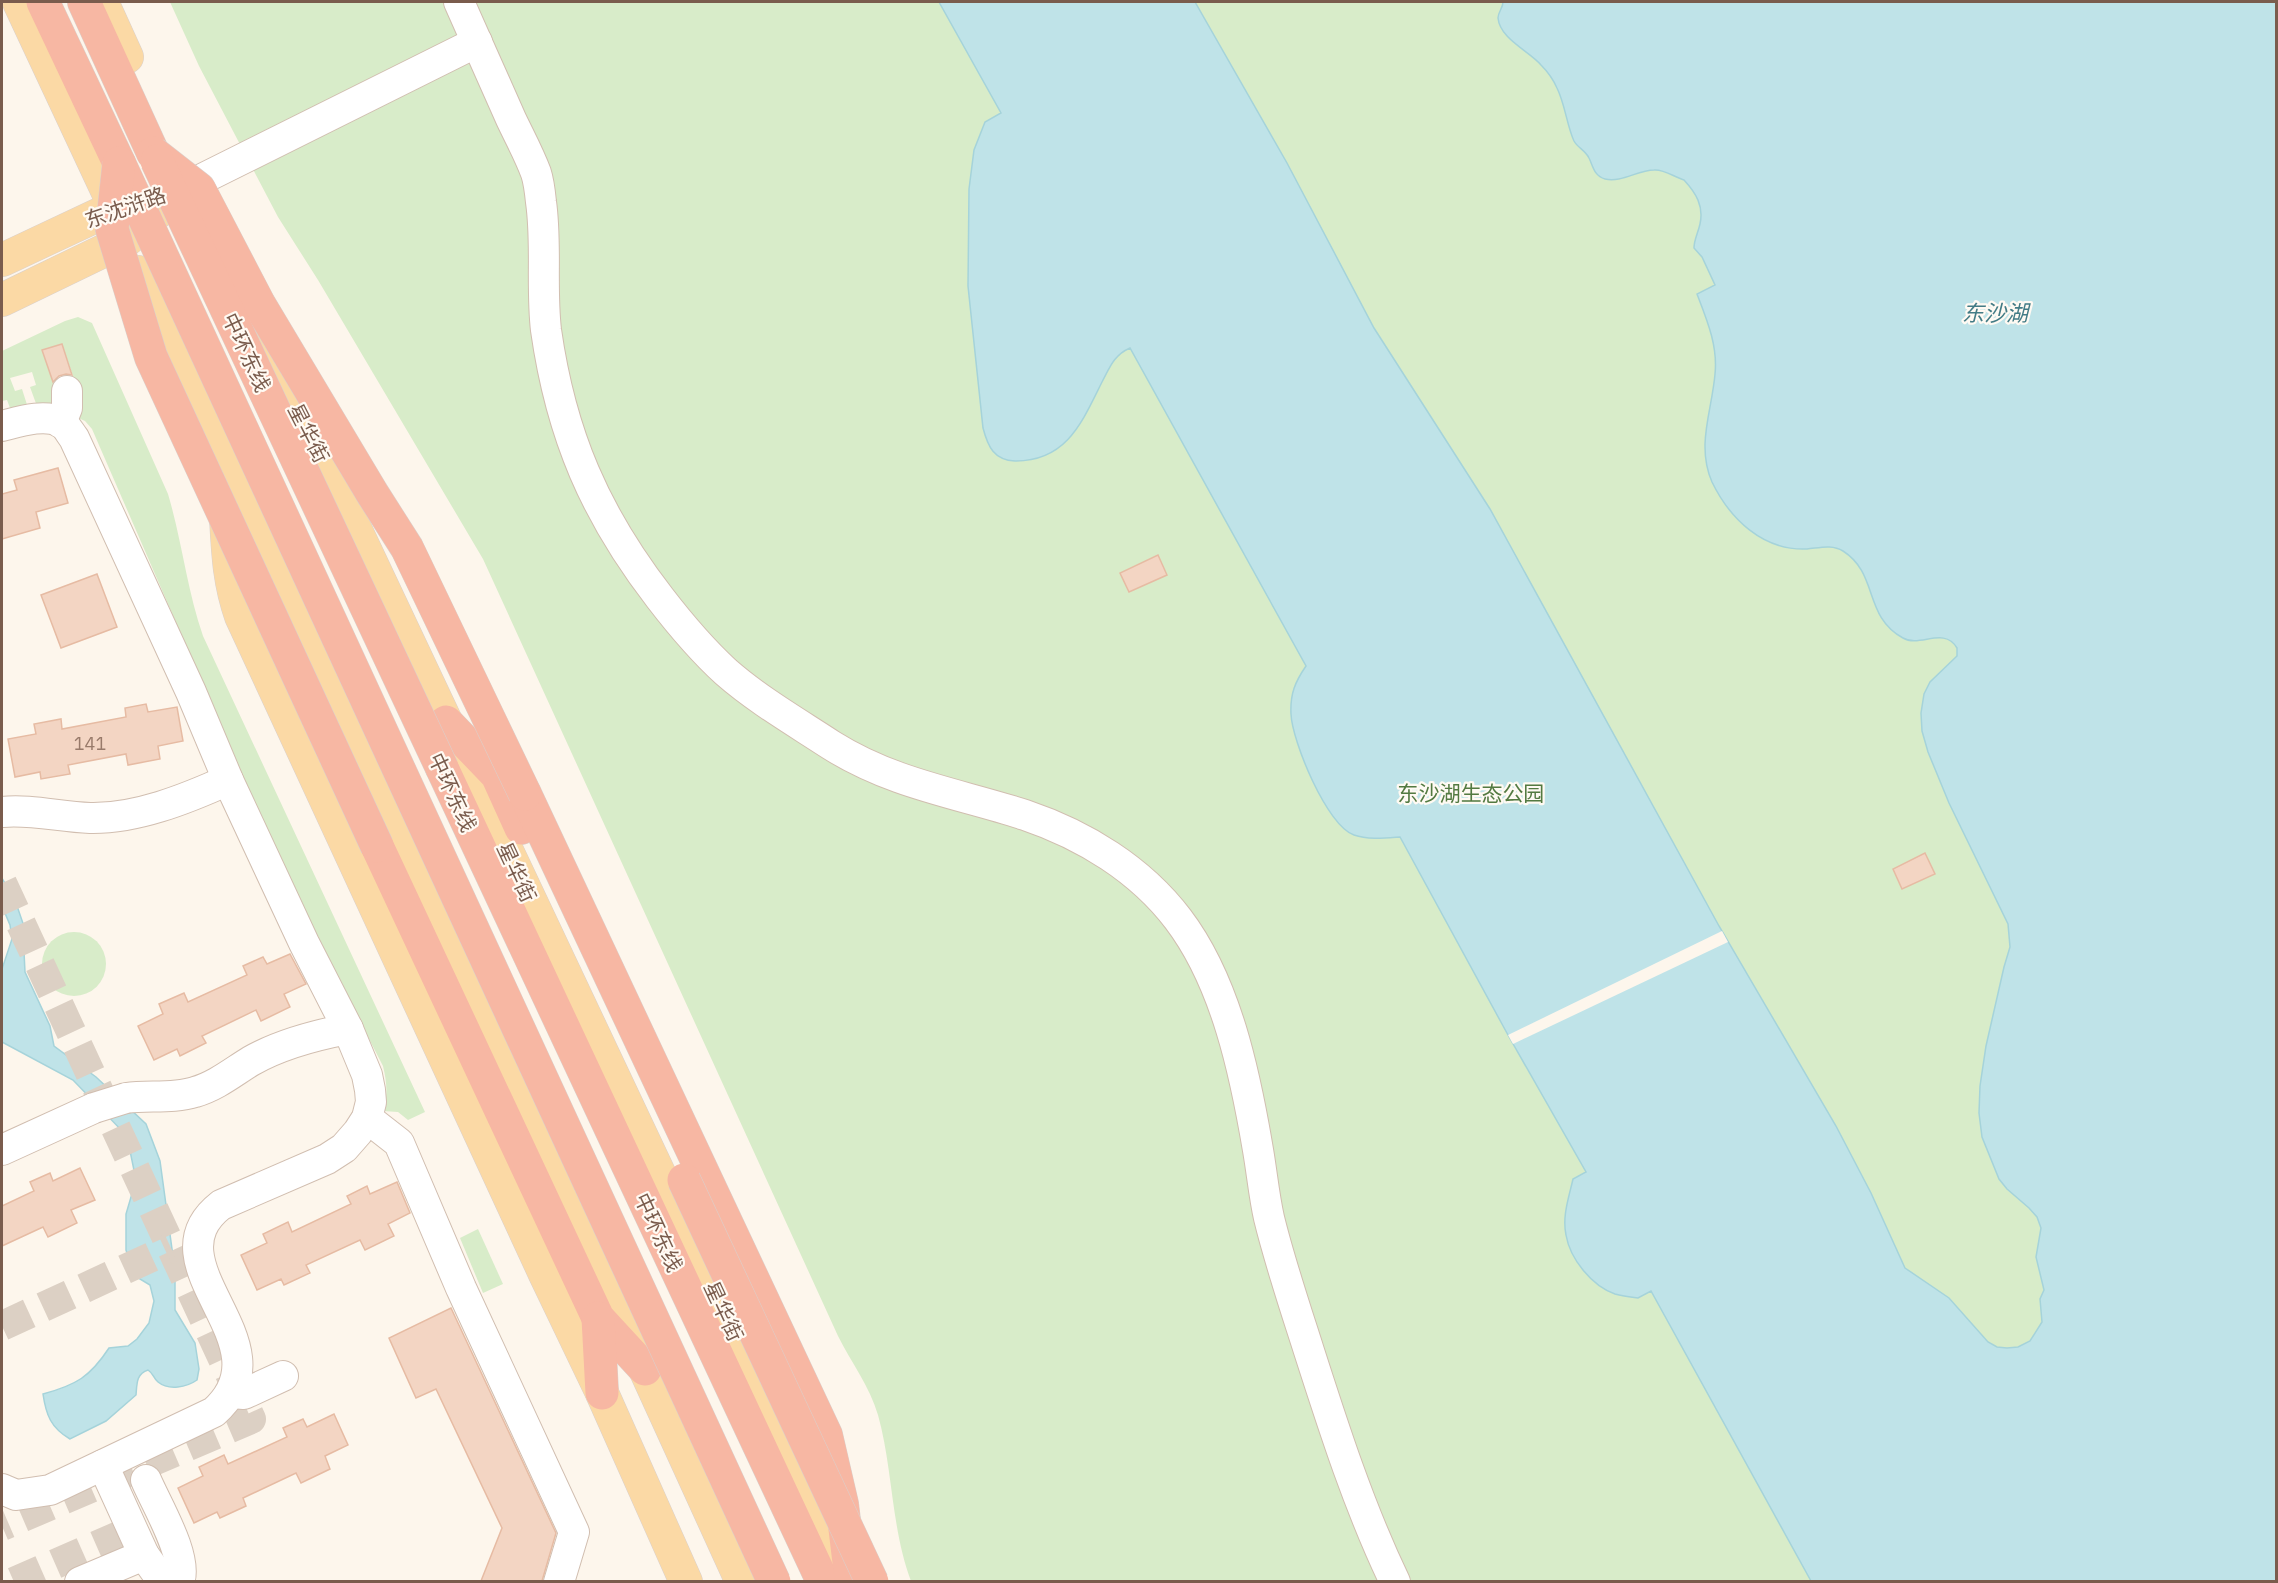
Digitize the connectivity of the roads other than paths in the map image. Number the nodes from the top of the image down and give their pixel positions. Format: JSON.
{"nodes":[{"id":1,"x":19,"y":2,"type":"edge"},
{"id":2,"x":43,"y":2,"type":"edge"},
{"id":3,"x":84,"y":2,"type":"edge"},
{"id":4,"x":102,"y":2,"type":"edge"},
{"id":5,"x":459,"y":2,"type":"edge"},
{"id":6,"x":477,"y":42,"type":"junction"},
{"id":7,"x":153,"y":153,"type":"junction"},
{"id":8,"x":119,"y":163,"type":"junction"},
{"id":9,"x":184,"y":188,"type":"junction"},
{"id":10,"x":115,"y":207,"type":"junction"},
{"id":11,"x":128,"y":238,"type":"junction"},
{"id":12,"x":2,"y":260,"type":"edge"},
{"id":13,"x":2,"y":300,"type":"edge"},
{"id":14,"x":67,"y":391,"type":"dead end"},
{"id":15,"x":61,"y":423,"type":"junction"},
{"id":16,"x":2,"y":426,"type":"edge"},
{"id":17,"x":224,"y":461,"type":"junction"},
{"id":18,"x":447,"y":722,"type":"junction"},
{"id":19,"x":228,"y":780,"type":"junction"},
{"id":20,"x":2,"y":812,"type":"edge"},
{"id":21,"x":348,"y":1029,"type":"junction"},
{"id":22,"x":367,"y":1118,"type":"junction"},
{"id":23,"x":2,"y":1149,"type":"edge"},
{"id":24,"x":598,"y":1318,"type":"junction"},
{"id":25,"x":645,"y":1369,"type":"junction"},
{"id":26,"x":283,"y":1376,"type":"dead end"},
{"id":27,"x":232,"y":1393,"type":"junction"},
{"id":28,"x":602,"y":1393,"type":"junction"},
{"id":29,"x":103,"y":1465,"type":"junction"},
{"id":30,"x":142,"y":1482,"type":"dead end"},
{"id":31,"x":2,"y":1488,"type":"edge"},
{"id":32,"x":144,"y":1554,"type":"junction"},
{"id":33,"x":80,"y":1581,"type":"edge"},
{"id":34,"x":163,"y":1581,"type":"edge"},
{"id":35,"x":177,"y":1581,"type":"edge"},
{"id":36,"x":559,"y":1581,"type":"edge"},
{"id":37,"x":686,"y":1581,"type":"edge"},
{"id":38,"x":742,"y":1581,"type":"edge"},
{"id":39,"x":774,"y":1581,"type":"edge"},
{"id":40,"x":849,"y":1581,"type":"edge"},
{"id":41,"x":1395,"y":1581,"type":"edge"}],
"edges":[{"from":1,"to":10,"type":"main road"},
{"from":2,"to":8,"type":"highway","name":"中环东线"},
{"from":3,"to":7,"type":"highway","name":"中环东线"},
{"from":4,"to":9,"type":"main road","name":"星华街"},
{"from":5,"to":6,"type":"street"},
{"from":6,"to":9,"type":"street"},
{"from":6,"to":41,"type":"street"},
{"from":7,"to":40,"type":"highway","name":"中环东线","bridge":true},
{"from":7,"to":40,"type":"highway","bridge":true},
{"from":8,"to":24,"type":"highway","bridge":true},
{"from":8,"to":39,"type":"highway","name":"中环东线","bridge":true},
{"from":9,"to":10,"type":"main road","name":"东沈浒路"},
{"from":9,"to":11,"type":"main road","name":"东沈浒路"},
{"from":9,"to":18,"type":"main road","name":"星华街"},
{"from":10,"to":11,"type":"main road"},
{"from":10,"to":12,"type":"main road","name":"东沈浒路"},
{"from":11,"to":13,"type":"main road","name":"东沈浒路"},
{"from":11,"to":17,"type":"main road"},
{"from":14,"to":15,"type":"street"},
{"from":15,"to":16,"type":"street"},
{"from":15,"to":19,"type":"street"},
{"from":17,"to":25,"type":"main road"},
{"from":17,"to":28,"type":"main road"},
{"from":18,"to":40,"type":"main road","name":"星华街"},
{"from":18,"to":40,"type":"highway","bridge":true},
{"from":19,"to":20,"type":"street"},
{"from":19,"to":21,"type":"street"},
{"from":21,"to":22,"type":"street"},
{"from":21,"to":23,"type":"street","bridge":true},
{"from":22,"to":27,"type":"street"},
{"from":22,"to":36,"type":"street"},
{"from":24,"to":25,"type":"highway"},
{"from":24,"to":28,"type":"highway"},
{"from":25,"to":38,"type":"main road"},
{"from":26,"to":27,"type":"street"},
{"from":27,"to":29,"type":"street"},
{"from":28,"to":37,"type":"main road"},
{"from":29,"to":31,"type":"street"},
{"from":29,"to":32,"type":"street"},
{"from":30,"to":35,"type":"street"},
{"from":32,"to":33,"type":"street"},
{"from":32,"to":34,"type":"street"}]}
